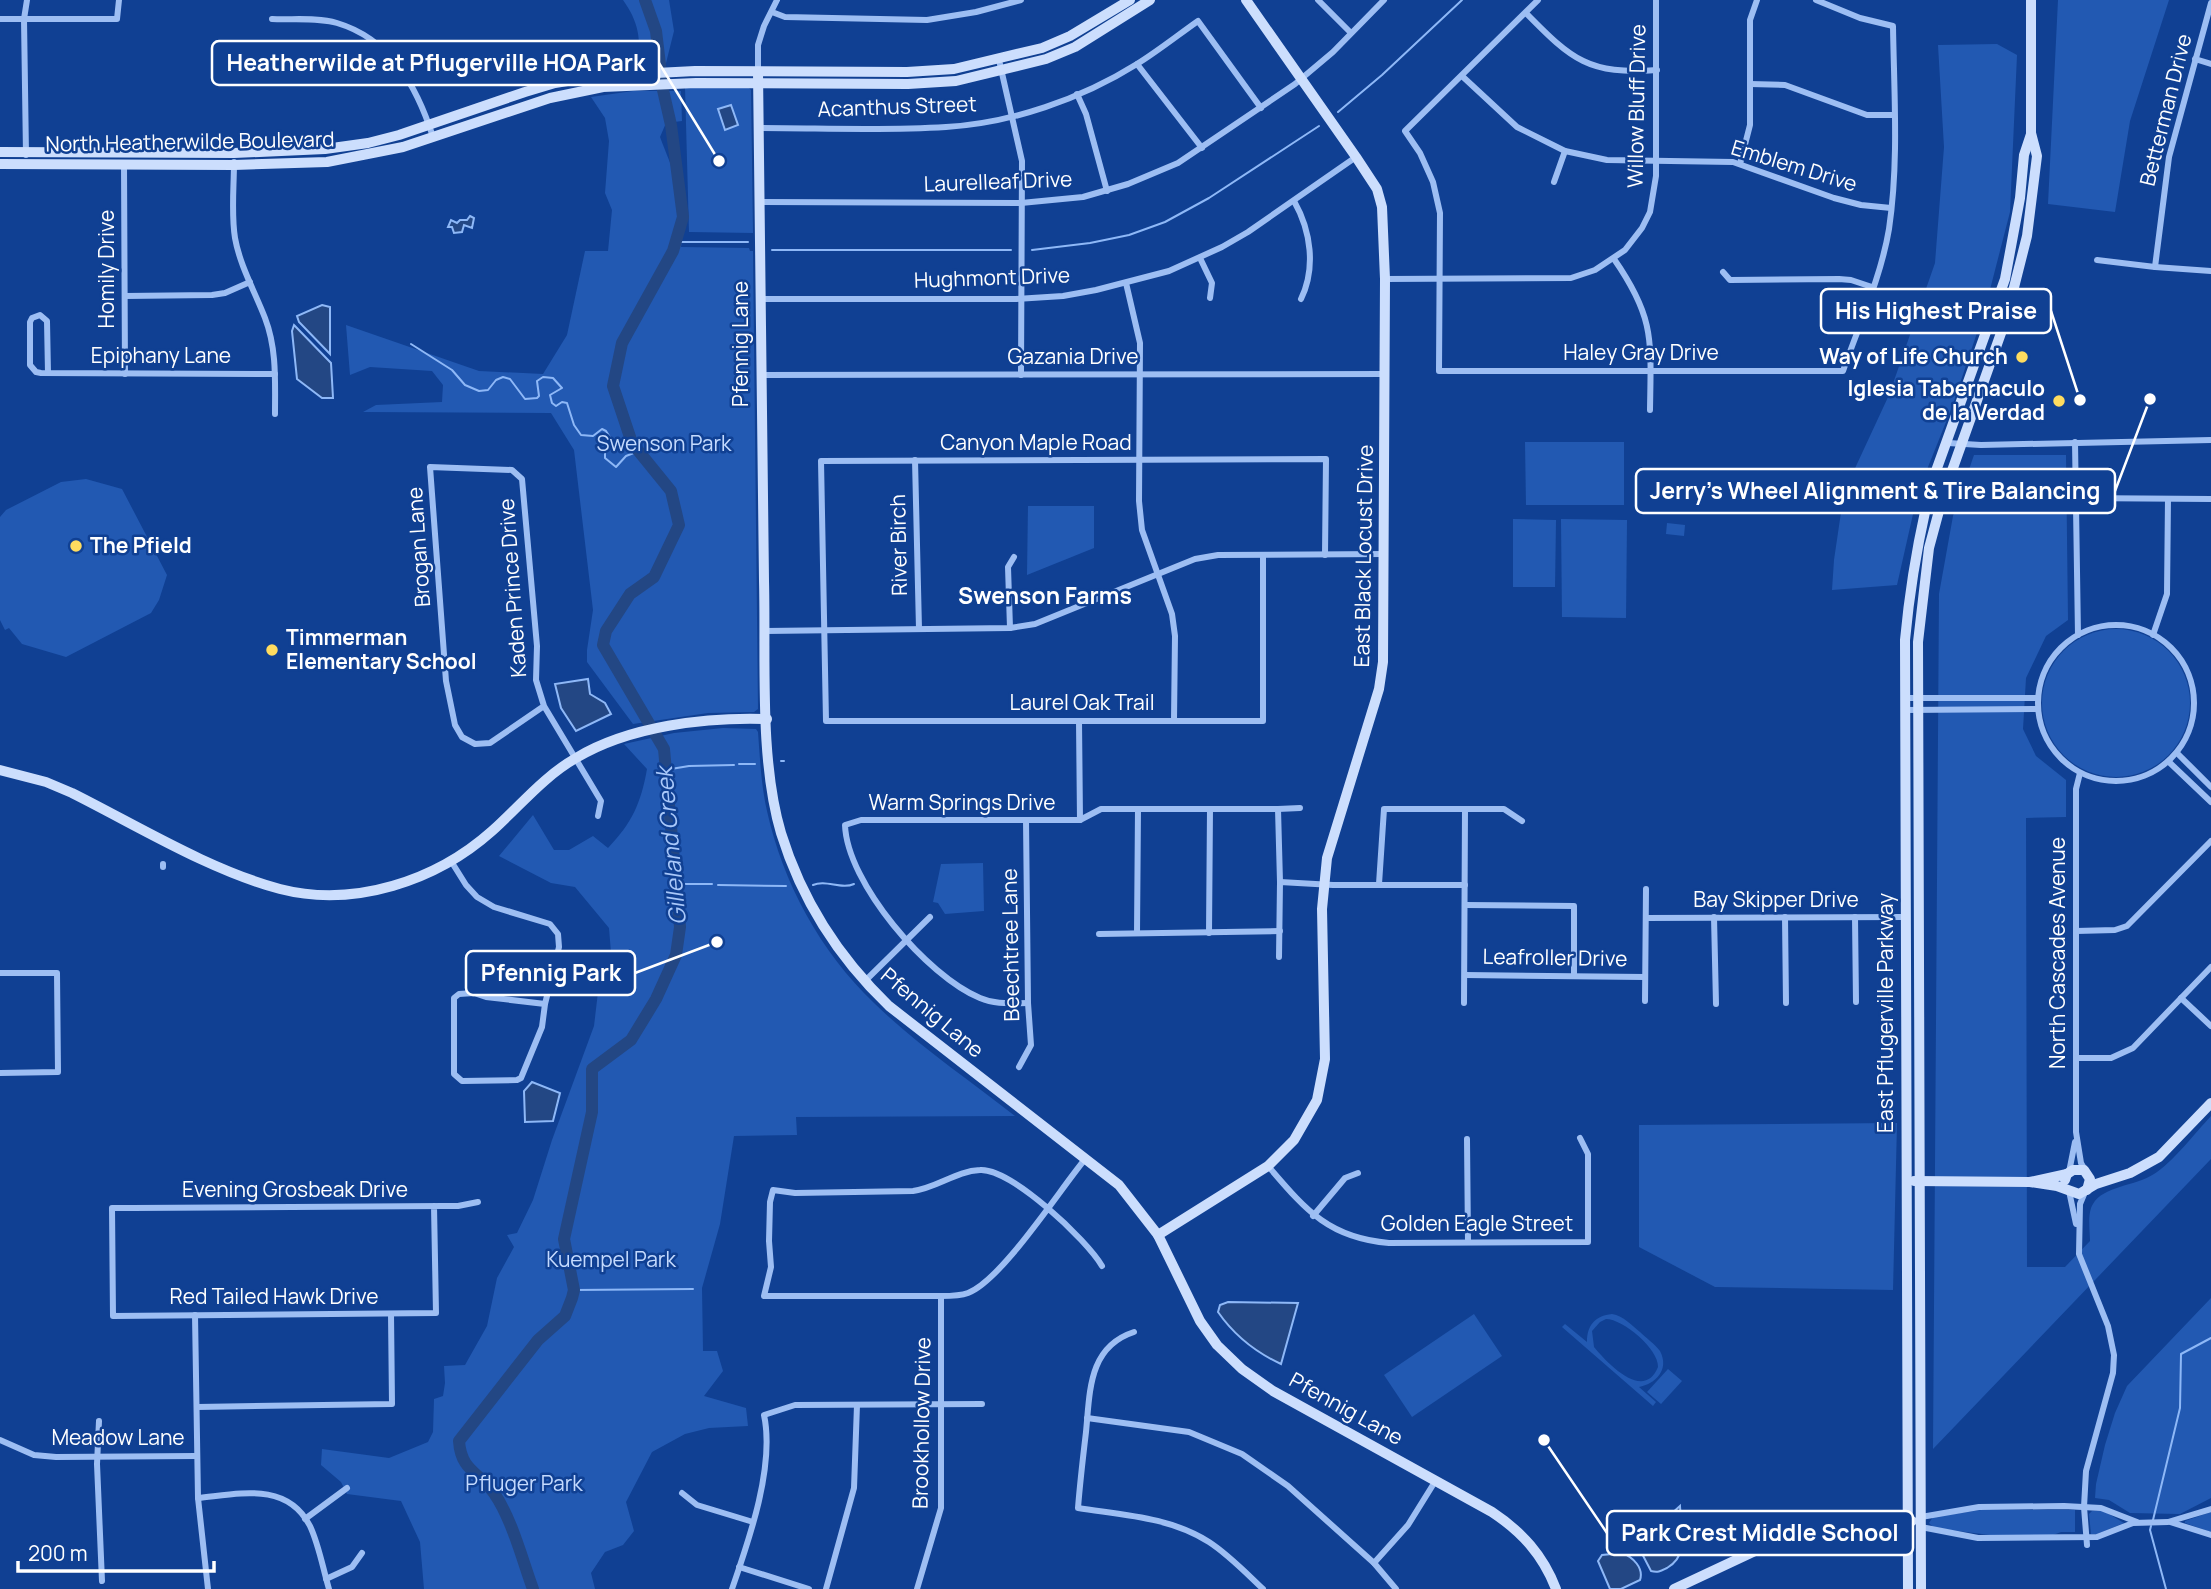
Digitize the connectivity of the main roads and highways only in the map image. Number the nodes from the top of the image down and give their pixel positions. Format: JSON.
{"nodes":[{"id":1,"x":1130,"y":0,"type":"edge"},
{"id":2,"x":1150,"y":0,"type":"edge"},
{"id":3,"x":1246,"y":0,"type":"edge"},
{"id":4,"x":2031,"y":0,"type":"edge"},
{"id":5,"x":758,"y":72,"type":"junction"},
{"id":6,"x":555,"y":83,"type":"junction"},
{"id":7,"x":758,"y":84,"type":"junction"},
{"id":8,"x":550,"y":99,"type":"junction"},
{"id":9,"x":2031,"y":133,"type":"junction"},
{"id":10,"x":0,"y":152,"type":"edge"},
{"id":11,"x":0,"y":164,"type":"edge"},
{"id":12,"x":767,"y":719,"type":"junction"},
{"id":13,"x":0,"y":771,"type":"edge"},
{"id":14,"x":2211,"y":1103,"type":"edge"},
{"id":15,"x":2068,"y":1173,"type":"junction"},
{"id":16,"x":2087,"y":1173,"type":"junction"},
{"id":17,"x":2112,"y":1179,"type":"junction"},
{"id":18,"x":1906,"y":1181,"type":"junction"},
{"id":19,"x":1919,"y":1181,"type":"junction"},
{"id":20,"x":2030,"y":1182,"type":"junction"},
{"id":21,"x":2068,"y":1190,"type":"junction"},
{"id":22,"x":2086,"y":1191,"type":"junction"},
{"id":23,"x":1158,"y":1235,"type":"junction"},
{"id":24,"x":1907,"y":1522,"type":"junction"},
{"id":25,"x":1921,"y":1522,"type":"junction"},
{"id":26,"x":1556,"y":1589,"type":"edge"},
{"id":27,"x":1674,"y":1589,"type":"edge"},
{"id":28,"x":1908,"y":1589,"type":"edge"},
{"id":29,"x":1921,"y":1589,"type":"edge"}],
"edges":[{"from":1,"to":5,"type":"main road","name":"North Heatherwilde Boulevard"},
{"from":2,"to":7,"type":"main road","name":"North Heatherwilde Boulevard"},
{"from":3,"to":23,"type":"main road","name":"East Black Locust Drive"},
{"from":4,"to":9,"type":"main road"},
{"from":5,"to":6,"type":"main road","name":"North Heatherwilde Boulevard"},
{"from":5,"to":7,"type":"main road","name":"Pfennig Lane"},
{"from":6,"to":8,"type":"main road"},
{"from":6,"to":10,"type":"main road","name":"North Heatherwilde Boulevard"},
{"from":7,"to":8,"type":"main road","name":"North Heatherwilde Boulevard"},
{"from":7,"to":12,"type":"main road","name":"Pfennig Lane"},
{"from":8,"to":11,"type":"main road","name":"North Heatherwilde Boulevard"},
{"from":9,"to":18,"type":"main road","name":"East Pflugerville Parkway"},
{"from":9,"to":19,"type":"main road","name":"East Pflugerville Parkway"},
{"from":12,"to":13,"type":"main road"},
{"from":12,"to":23,"type":"main road","name":"Pfennig Lane"},
{"from":14,"to":17,"type":"main road"},
{"from":15,"to":16,"type":"main road"},
{"from":15,"to":20,"type":"main road"},
{"from":15,"to":21,"type":"main road"},
{"from":16,"to":17,"type":"main road"},
{"from":16,"to":22,"type":"main road"},
{"from":17,"to":22,"type":"main road"},
{"from":18,"to":19,"type":"main road"},
{"from":18,"to":24,"type":"main road","name":"East Pflugerville Parkway"},
{"from":19,"to":20,"type":"main road"},
{"from":19,"to":25,"type":"main road","name":"East Pflugerville Parkway"},
{"from":20,"to":21,"type":"main road"},
{"from":21,"to":22,"type":"main road"},
{"from":23,"to":26,"type":"main road","name":"Pfennig Lane"},
{"from":24,"to":25,"type":"main road"},
{"from":24,"to":27,"type":"main road"},
{"from":24,"to":28,"type":"main road","name":"East Pflugerville Parkway"},
{"from":25,"to":29,"type":"main road","name":"East Pflugerville Parkway"}]}
